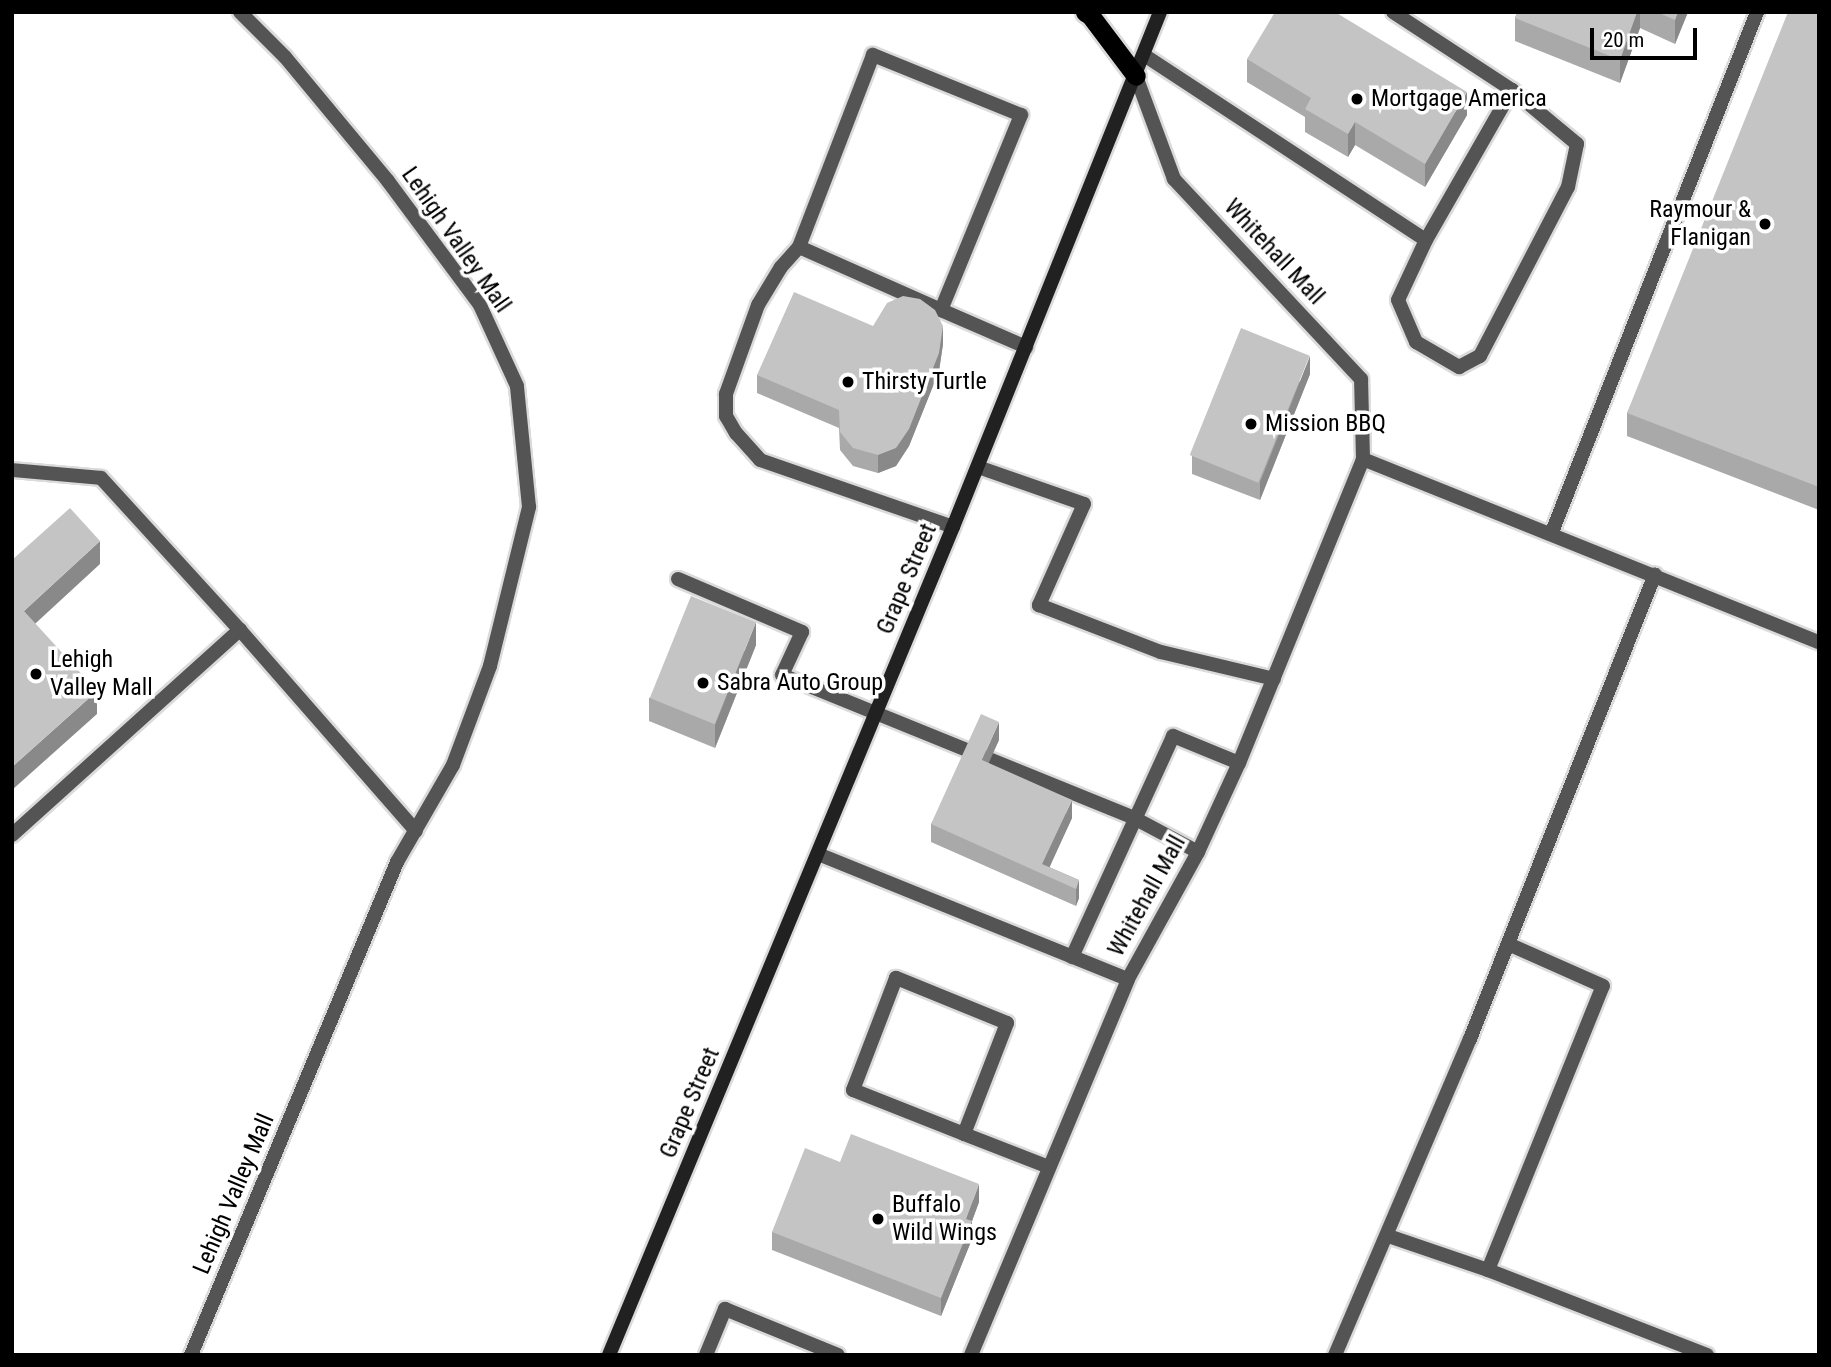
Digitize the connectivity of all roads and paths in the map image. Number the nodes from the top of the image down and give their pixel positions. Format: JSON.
{"nodes":[{"id":1,"x":240,"y":12,"type":"edge"},
{"id":2,"x":1085,"y":12,"type":"edge"},
{"id":3,"x":1160,"y":12,"type":"edge"},
{"id":4,"x":1393,"y":12,"type":"edge"},
{"id":5,"x":1757,"y":12,"type":"edge"},
{"id":6,"x":1144,"y":55,"type":"junction"},
{"id":7,"x":1136,"y":76,"type":"junction"},
{"id":8,"x":1512,"y":90,"type":"junction"},
{"id":9,"x":1426,"y":240,"type":"junction"},
{"id":10,"x":799,"y":247,"type":"junction"},
{"id":11,"x":941,"y":310,"type":"junction"},
{"id":12,"x":1026,"y":347,"type":"junction"},
{"id":13,"x":1363,"y":459,"type":"junction"},
{"id":14,"x":978,"y":467,"type":"junction"},
{"id":15,"x":12,"y":470,"type":"edge"},
{"id":16,"x":953,"y":527,"type":"junction"},
{"id":17,"x":1552,"y":532,"type":"junction"},
{"id":18,"x":1655,"y":575,"type":"junction"},
{"id":19,"x":678,"y":579,"type":"dead end"},
{"id":20,"x":240,"y":630,"type":"junction"},
{"id":21,"x":1819,"y":642,"type":"edge"},
{"id":22,"x":1274,"y":679,"type":"junction"},
{"id":23,"x":877,"y":712,"type":"junction"},
{"id":24,"x":1239,"y":763,"type":"junction"},
{"id":25,"x":1136,"y":819,"type":"junction"},
{"id":26,"x":416,"y":831,"type":"junction"},
{"id":27,"x":12,"y":835,"type":"edge"},
{"id":28,"x":1198,"y":852,"type":"junction"},
{"id":29,"x":818,"y":854,"type":"junction"},
{"id":30,"x":1508,"y":944,"type":"junction"},
{"id":31,"x":1072,"y":957,"type":"junction"},
{"id":32,"x":1128,"y":979,"type":"junction"},
{"id":33,"x":964,"y":1134,"type":"junction"},
{"id":34,"x":1049,"y":1167,"type":"junction"},
{"id":35,"x":1388,"y":1236,"type":"junction"},
{"id":36,"x":1488,"y":1270,"type":"junction"},
{"id":37,"x":191,"y":1355,"type":"edge"},
{"id":38,"x":609,"y":1355,"type":"edge"},
{"id":39,"x":706,"y":1355,"type":"edge"},
{"id":40,"x":838,"y":1355,"type":"edge"},
{"id":41,"x":971,"y":1355,"type":"edge"},
{"id":42,"x":1335,"y":1355,"type":"edge"},
{"id":43,"x":1707,"y":1355,"type":"edge"}],
"edges":[{"from":1,"to":26,"type":"street","name":"Lehigh Valley Mall"},
{"from":2,"to":7,"type":"highway"},
{"from":3,"to":6,"type":"main road","name":"Grape Street"},
{"from":4,"to":8,"type":"street"},
{"from":5,"to":17,"type":"street"},
{"from":6,"to":7,"type":"main road","name":"Grape Street"},
{"from":6,"to":9,"type":"street"},
{"from":7,"to":12,"type":"main road","name":"Grape Street"},
{"from":7,"to":13,"type":"street","name":"Whitehall Mall"},
{"from":8,"to":9,"type":"street"},
{"from":8,"to":9,"type":"street"},
{"from":10,"to":11,"type":"street"},
{"from":10,"to":11,"type":"street"},
{"from":10,"to":16,"type":"street"},
{"from":11,"to":12,"type":"street"},
{"from":12,"to":14,"type":"main road","name":"Grape Street"},
{"from":13,"to":17,"type":"street"},
{"from":13,"to":22,"type":"street","name":"Whitehall Mall"},
{"from":14,"to":16,"type":"main road","name":"Grape Street"},
{"from":14,"to":22,"type":"street"},
{"from":15,"to":20,"type":"street"},
{"from":16,"to":23,"type":"main road","name":"Grape Street"},
{"from":17,"to":18,"type":"street"},
{"from":18,"to":21,"type":"street"},
{"from":18,"to":30,"type":"street"},
{"from":19,"to":23,"type":"street"},
{"from":20,"to":26,"type":"street"},
{"from":20,"to":27,"type":"street"},
{"from":22,"to":24,"type":"street","name":"Whitehall Mall"},
{"from":23,"to":25,"type":"street"},
{"from":23,"to":29,"type":"main road","name":"Grape Street"},
{"from":24,"to":25,"type":"street"},
{"from":24,"to":28,"type":"street","name":"Whitehall Mall"},
{"from":25,"to":28,"type":"street"},
{"from":25,"to":31,"type":"street"},
{"from":26,"to":37,"type":"street","name":"Lehigh Valley Mall"},
{"from":28,"to":32,"type":"street","name":"Whitehall Mall"},
{"from":29,"to":31,"type":"street"},
{"from":29,"to":38,"type":"main road","name":"Grape Street"},
{"from":30,"to":35,"type":"street"},
{"from":30,"to":36,"type":"street"},
{"from":31,"to":32,"type":"street"},
{"from":32,"to":34,"type":"street","name":"Whitehall Mall"},
{"from":33,"to":33,"type":"street"},
{"from":33,"to":34,"type":"street"},
{"from":34,"to":41,"type":"street","name":"Whitehall Mall"},
{"from":35,"to":36,"type":"street"},
{"from":35,"to":42,"type":"street"},
{"from":36,"to":43,"type":"street"},
{"from":39,"to":40,"type":"street"}]}
